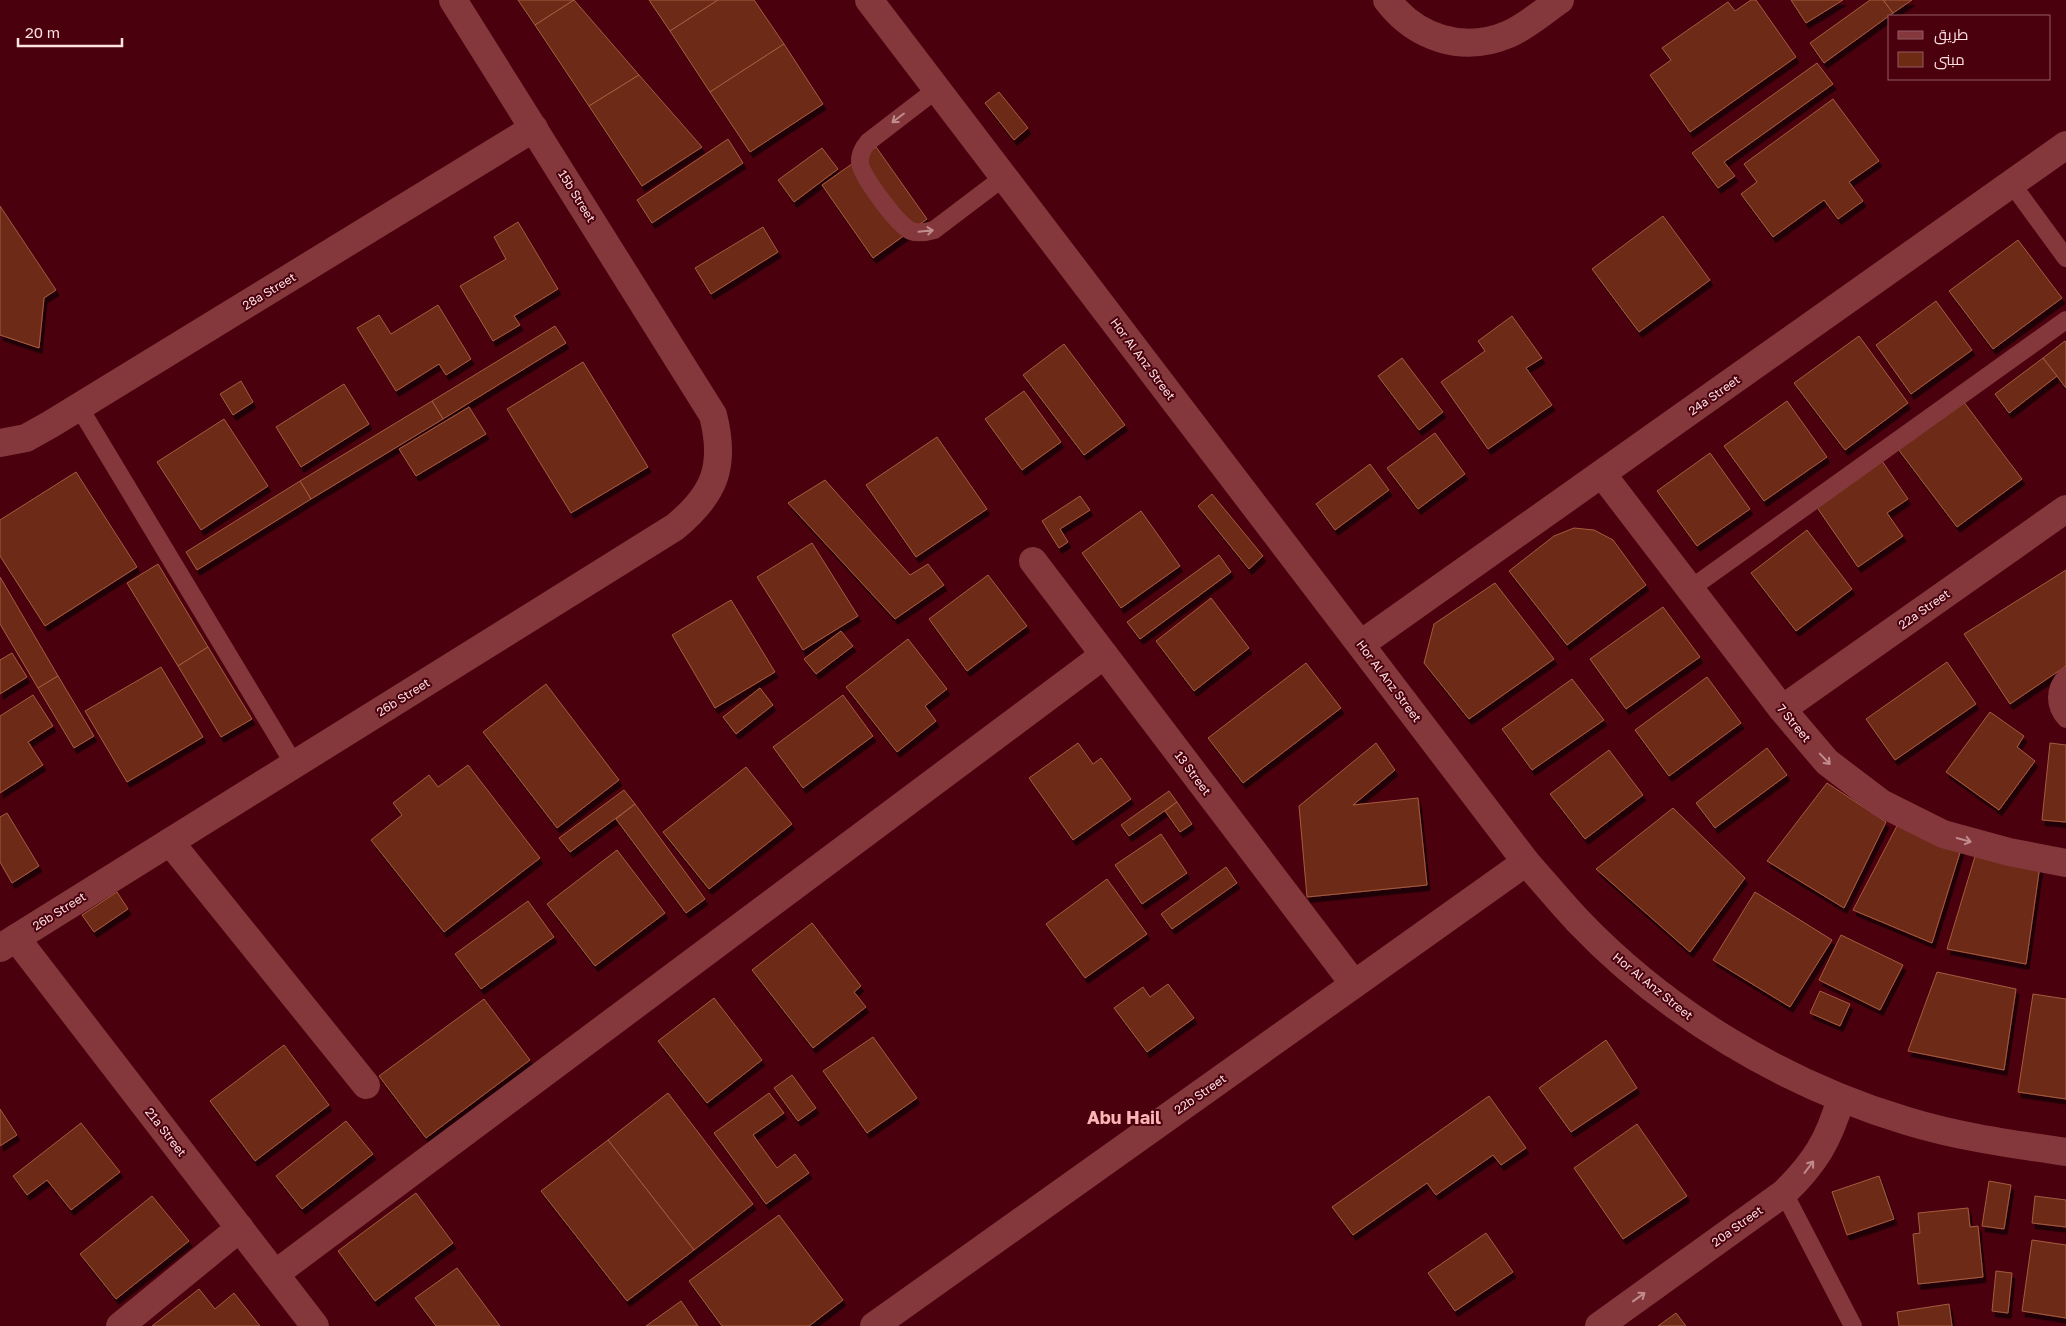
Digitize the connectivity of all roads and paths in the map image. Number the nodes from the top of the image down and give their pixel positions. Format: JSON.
{"nodes":[{"id":1,"x":453,"y":0,"type":"edge"},
{"id":2,"x":869,"y":0,"type":"edge"},
{"id":3,"x":1387,"y":0,"type":"edge"},
{"id":4,"x":1560,"y":0,"type":"edge"},
{"id":5,"x":937,"y":89,"type":"junction"},
{"id":6,"x":534,"y":128,"type":"junction"},
{"id":7,"x":2066,"y":145,"type":"edge"},
{"id":8,"x":1004,"y":177,"type":"junction"},
{"id":9,"x":2012,"y":184,"type":"junction"},
{"id":10,"x":2066,"y":258,"type":"edge"},
{"id":11,"x":2066,"y":320,"type":"edge"},
{"id":12,"x":701,"y":393,"type":"joint"},
{"id":13,"x":79,"y":407,"type":"junction"},
{"id":14,"x":0,"y":443,"type":"edge"},
{"id":15,"x":1602,"y":474,"type":"junction"},
{"id":16,"x":2066,"y":509,"type":"edge"},
{"id":17,"x":1033,"y":561,"type":"dead end"},
{"id":18,"x":1690,"y":589,"type":"junction"},
{"id":19,"x":1361,"y":644,"type":"junction"},
{"id":20,"x":1104,"y":655,"type":"junction"},
{"id":21,"x":2066,"y":676,"type":"edge"},
{"id":22,"x":1782,"y":709,"type":"junction"},
{"id":23,"x":2066,"y":719,"type":"edge"},
{"id":24,"x":294,"y":764,"type":"junction"},
{"id":25,"x":170,"y":842,"type":"junction"},
{"id":26,"x":1526,"y":862,"type":"junction"},
{"id":27,"x":2066,"y":863,"type":"edge"},
{"id":28,"x":8,"y":943,"type":"edge"},
{"id":29,"x":1354,"y":984,"type":"junction"},
{"id":30,"x":366,"y":1085,"type":"dead end"},
{"id":31,"x":1841,"y":1098,"type":"junction"},
{"id":32,"x":2066,"y":1152,"type":"edge"},
{"id":33,"x":1784,"y":1193,"type":"junction"},
{"id":34,"x":240,"y":1228,"type":"junction"},
{"id":35,"x":275,"y":1274,"type":"junction"},
{"id":36,"x":120,"y":1326,"type":"edge"},
{"id":37,"x":315,"y":1326,"type":"edge"},
{"id":38,"x":874,"y":1326,"type":"edge"},
{"id":39,"x":1600,"y":1326,"type":"edge"},
{"id":40,"x":1853,"y":1326,"type":"edge"}],
"edges":[{"from":1,"to":6,"type":"street","name":"15b Street"},
{"from":2,"to":5,"type":"street","name":"Hor Al Anz Street"},
{"from":3,"to":4,"type":"street"},
{"from":5,"to":8,"type":"street","name":"Hor Al Anz Street"},
{"from":5,"to":8,"type":"lane","one_way":true},
{"from":6,"to":12,"type":"street","name":"15b Street"},
{"from":6,"to":13,"type":"street","name":"28a Street"},
{"from":7,"to":9,"type":"street","name":"24a Street"},
{"from":8,"to":19,"type":"street","name":"Hor Al Anz Street"},
{"from":9,"to":10,"type":"lane"},
{"from":9,"to":15,"type":"street","name":"24a Street"},
{"from":11,"to":18,"type":"lane"},
{"from":12,"to":24,"type":"street","name":"26b Street"},
{"from":13,"to":14,"type":"street","name":"28a Street"},
{"from":13,"to":24,"type":"lane"},
{"from":15,"to":18,"type":"street","name":"7 Street"},
{"from":15,"to":19,"type":"street","name":"24a Street"},
{"from":16,"to":22,"type":"street","name":"22a Street"},
{"from":17,"to":20,"type":"street","name":"13 Street"},
{"from":18,"to":22,"type":"street","name":"7 Street"},
{"from":19,"to":26,"type":"street","name":"Hor Al Anz Street"},
{"from":20,"to":29,"type":"street","name":"13 Street"},
{"from":20,"to":35,"type":"street"},
{"from":21,"to":23,"type":"lane"},
{"from":22,"to":27,"type":"street","name":"7 Street","one_way":true},
{"from":24,"to":25,"type":"street","name":"26b Street"},
{"from":25,"to":28,"type":"street","name":"26b Street"},
{"from":25,"to":30,"type":"street"},
{"from":26,"to":29,"type":"street","name":"22b Street"},
{"from":26,"to":31,"type":"street","name":"Hor Al Anz Street"},
{"from":28,"to":34,"type":"street","name":"21a Street"},
{"from":29,"to":38,"type":"street","name":"22b Street"},
{"from":31,"to":32,"type":"street","name":"Hor Al Anz Street"},
{"from":33,"to":31,"type":"street","name":"20a Street","one_way":true},
{"from":39,"to":33,"type":"street","name":"20a Street","one_way":true},
{"from":33,"to":40,"type":"lane"},
{"from":34,"to":35,"type":"street","name":"21a Street"},
{"from":34,"to":36,"type":"street"},
{"from":35,"to":37,"type":"street","name":"21a Street"}]}
